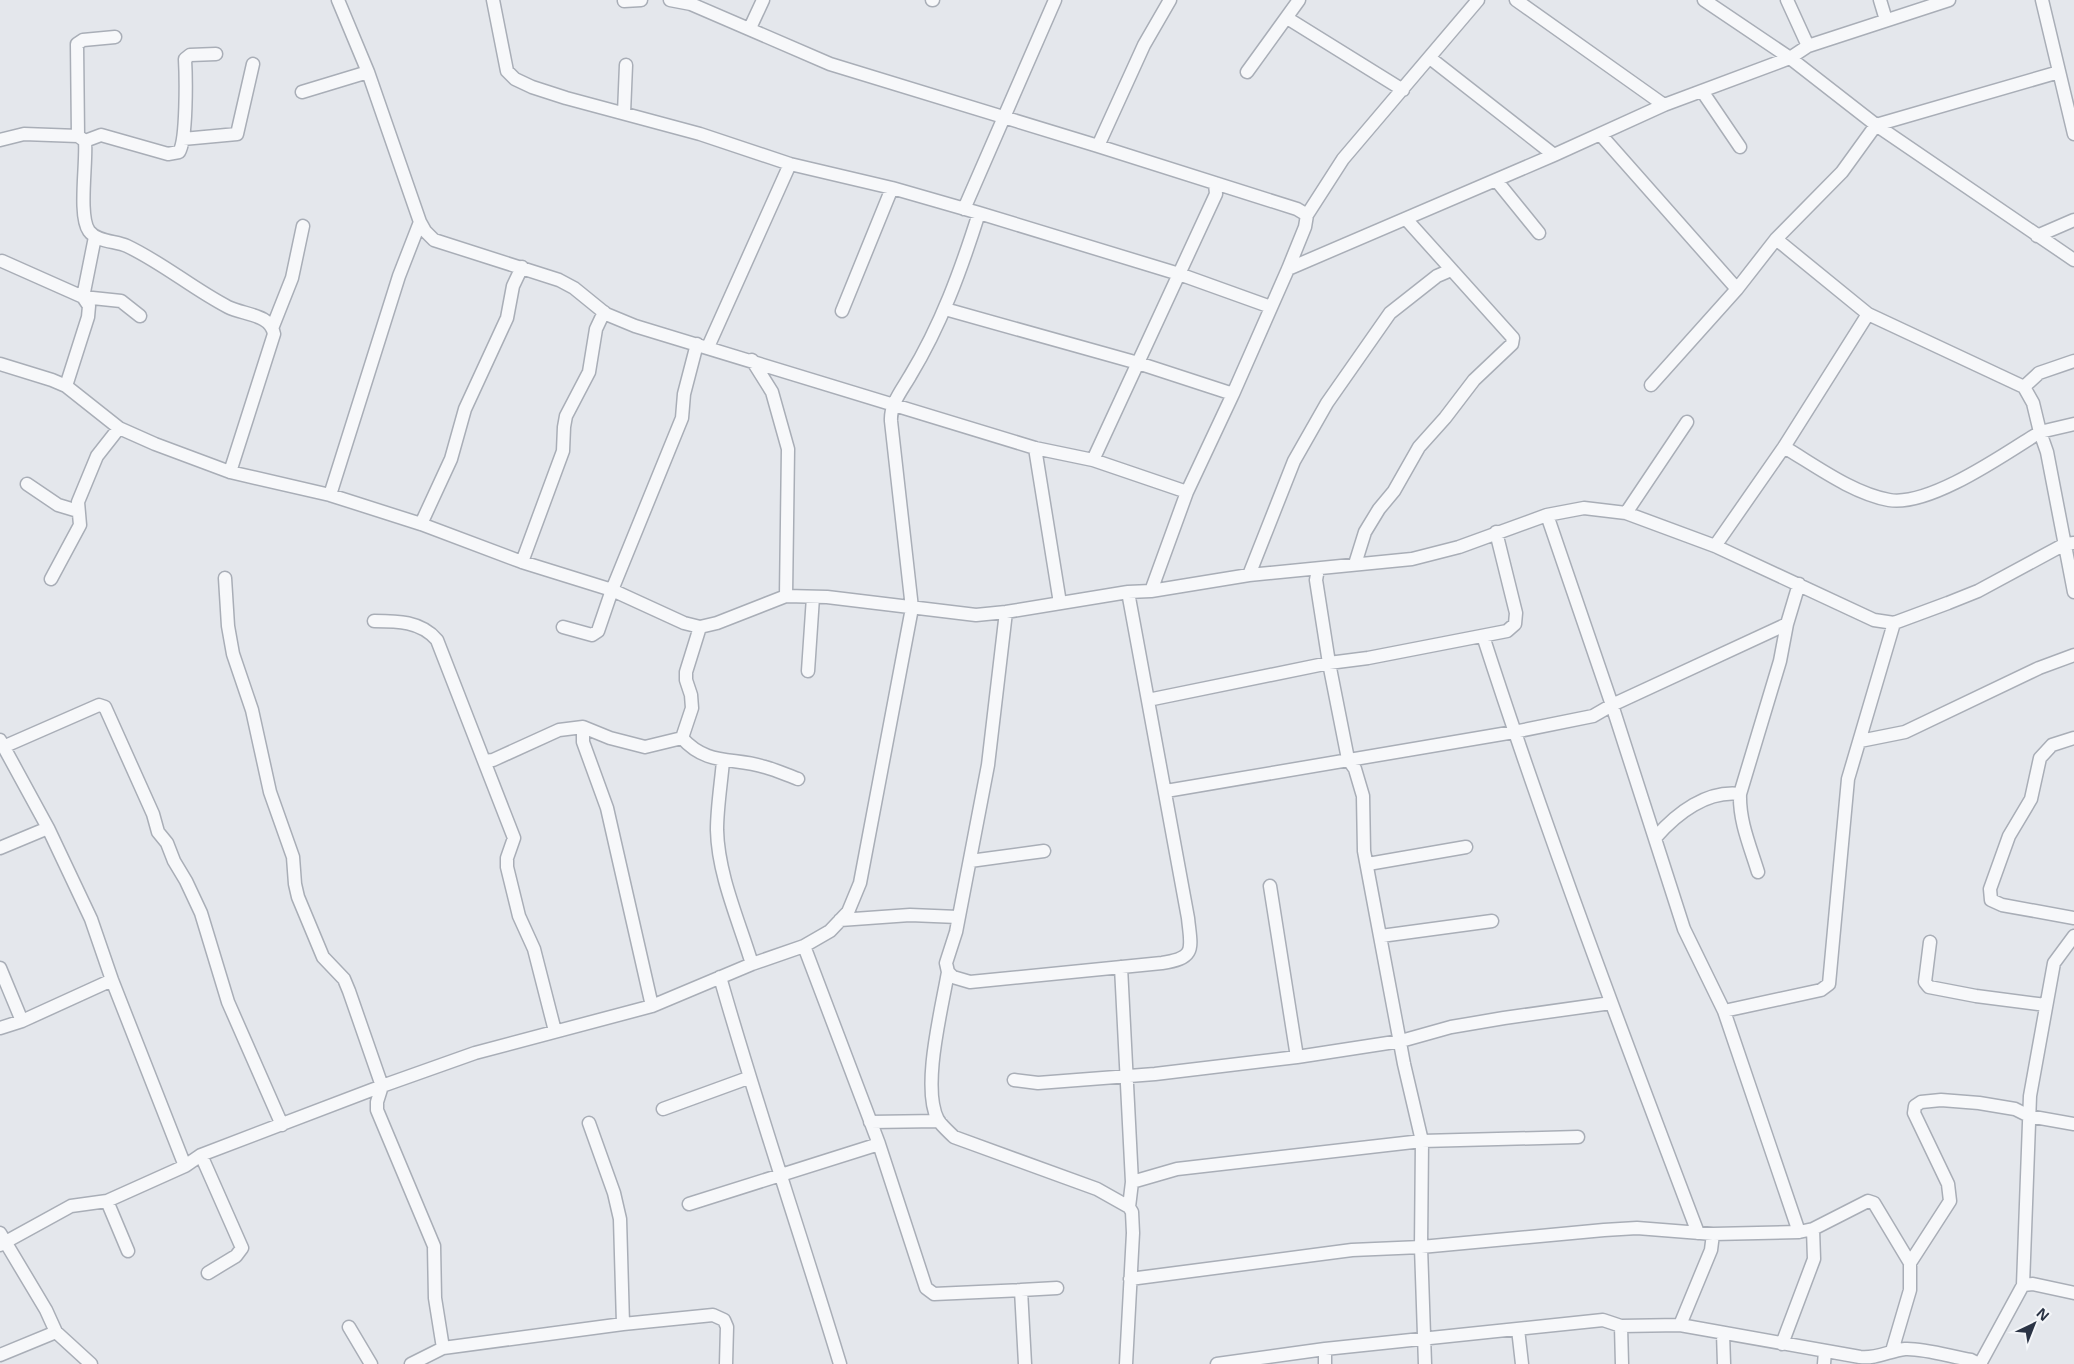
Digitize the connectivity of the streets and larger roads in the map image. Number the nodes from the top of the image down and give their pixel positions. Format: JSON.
{"nodes":[{"id":1,"x":338,"y":0,"type":"edge"},
{"id":2,"x":494,"y":0,"type":"edge"},
{"id":3,"x":641,"y":0,"type":"edge"},
{"id":4,"x":670,"y":0,"type":"edge"},
{"id":5,"x":763,"y":0,"type":"edge"},
{"id":6,"x":1055,"y":0,"type":"edge"},
{"id":7,"x":1170,"y":0,"type":"edge"},
{"id":8,"x":1299,"y":0,"type":"edge"},
{"id":9,"x":1478,"y":0,"type":"edge"},
{"id":10,"x":1516,"y":0,"type":"edge"},
{"id":11,"x":1704,"y":0,"type":"edge"},
{"id":12,"x":1787,"y":0,"type":"edge"},
{"id":13,"x":1880,"y":0,"type":"edge"},
{"id":14,"x":1949,"y":0,"type":"edge"},
{"id":15,"x":2042,"y":0,"type":"edge"},
{"id":16,"x":624,"y":1,"type":"edge"},
{"id":17,"x":1287,"y":18,"type":"junction"},
{"id":18,"x":1886,"y":20,"type":"junction"},
{"id":19,"x":750,"y":28,"type":"junction"},
{"id":20,"x":115,"y":37,"type":"dead end"},
{"id":21,"x":1808,"y":46,"type":"junction"},
{"id":22,"x":216,"y":54,"type":"dead end"},
{"id":23,"x":1430,"y":58,"type":"junction"},
{"id":24,"x":1790,"y":58,"type":"junction"},
{"id":25,"x":253,"y":64,"type":"dead end"},
{"id":26,"x":626,"y":65,"type":"dead end"},
{"id":27,"x":368,"y":72,"type":"junction"},
{"id":28,"x":1247,"y":72,"type":"dead end"},
{"id":29,"x":2059,"y":72,"type":"junction"},
{"id":30,"x":1404,"y":90,"type":"junction"},
{"id":31,"x":1702,"y":91,"type":"junction"},
{"id":32,"x":302,"y":92,"type":"dead end"},
{"id":33,"x":1664,"y":105,"type":"junction"},
{"id":34,"x":624,"y":114,"type":"junction"},
{"id":35,"x":1005,"y":118,"type":"junction"},
{"id":36,"x":1876,"y":125,"type":"junction"},
{"id":37,"x":1600,"y":134,"type":"junction"},
{"id":38,"x":2074,"y":134,"type":"edge"},
{"id":39,"x":81,"y":139,"type":"junction"},
{"id":40,"x":183,"y":139,"type":"junction"},
{"id":41,"x":0,"y":140,"type":"edge"},
{"id":42,"x":1098,"y":146,"type":"junction"},
{"id":43,"x":1740,"y":147,"type":"dead end"},
{"id":44,"x":1554,"y":155,"type":"junction"},
{"id":45,"x":790,"y":164,"type":"junction"},
{"id":46,"x":1496,"y":180,"type":"junction"},
{"id":47,"x":1215,"y":183,"type":"junction"},
{"id":48,"x":892,"y":188,"type":"junction"},
{"id":49,"x":964,"y":209,"type":"junction"},
{"id":50,"x":979,"y":213,"type":"junction"},
{"id":51,"x":1307,"y":215,"type":"junction"},
{"id":52,"x":1406,"y":219,"type":"junction"},
{"id":53,"x":2074,"y":220,"type":"edge"},
{"id":54,"x":420,"y":222,"type":"junction"},
{"id":55,"x":304,"y":226,"type":"dead end"},
{"id":56,"x":1539,"y":233,"type":"dead end"},
{"id":57,"x":2037,"y":236,"type":"junction"},
{"id":58,"x":95,"y":237,"type":"junction"},
{"id":59,"x":1776,"y":239,"type":"junction"},
{"id":60,"x":2074,"y":260,"type":"edge"},
{"id":61,"x":2,"y":261,"type":"dead end"},
{"id":62,"x":522,"y":267,"type":"junction"},
{"id":63,"x":1288,"y":269,"type":"junction"},
{"id":64,"x":1451,"y":270,"type":"junction"},
{"id":65,"x":1179,"y":274,"type":"junction"},
{"id":66,"x":1737,"y":289,"type":"junction"},
{"id":67,"x":83,"y":297,"type":"junction"},
{"id":68,"x":1272,"y":306,"type":"junction"},
{"id":69,"x":945,"y":309,"type":"junction"},
{"id":70,"x":842,"y":311,"type":"dead end"},
{"id":71,"x":605,"y":313,"type":"junction"},
{"id":72,"x":1868,"y":314,"type":"junction"},
{"id":73,"x":140,"y":316,"type":"dead end"},
{"id":74,"x":273,"y":326,"type":"junction"},
{"id":75,"x":702,"y":345,"type":"junction"},
{"id":76,"x":752,"y":360,"type":"junction"},
{"id":77,"x":2074,"y":362,"type":"edge"},
{"id":78,"x":1138,"y":363,"type":"junction"},
{"id":79,"x":0,"y":364,"type":"edge"},
{"id":80,"x":1651,"y":384,"type":"dead end"},
{"id":81,"x":66,"y":386,"type":"junction"},
{"id":82,"x":2024,"y":387,"type":"junction"},
{"id":83,"x":1233,"y":394,"type":"junction"},
{"id":84,"x":894,"y":403,"type":"junction"},
{"id":85,"x":1687,"y":422,"type":"dead end"},
{"id":86,"x":2074,"y":424,"type":"edge"},
{"id":87,"x":119,"y":428,"type":"junction"},
{"id":88,"x":2040,"y":432,"type":"junction"},
{"id":89,"x":1784,"y":447,"type":"junction"},
{"id":90,"x":1035,"y":448,"type":"junction"},
{"id":91,"x":1093,"y":460,"type":"junction"},
{"id":92,"x":230,"y":472,"type":"junction"},
{"id":93,"x":27,"y":484,"type":"dead end"},
{"id":94,"x":1187,"y":492,"type":"junction"},
{"id":95,"x":330,"y":495,"type":"junction"},
{"id":96,"x":78,"y":511,"type":"junction"},
{"id":97,"x":1626,"y":513,"type":"junction"},
{"id":98,"x":1547,"y":515,"type":"junction"},
{"id":99,"x":421,"y":524,"type":"junction"},
{"id":100,"x":1496,"y":532,"type":"junction"},
{"id":101,"x":2069,"y":544,"type":"edge"},
{"id":102,"x":1715,"y":546,"type":"junction"},
{"id":103,"x":522,"y":562,"type":"junction"},
{"id":104,"x":1355,"y":564,"type":"junction"},
{"id":105,"x":1318,"y":569,"type":"junction"},
{"id":106,"x":1249,"y":575,"type":"junction"},
{"id":107,"x":225,"y":578,"type":"dead end"},
{"id":108,"x":51,"y":579,"type":"dead end"},
{"id":109,"x":1799,"y":584,"type":"junction"},
{"id":110,"x":612,"y":590,"type":"junction"},
{"id":111,"x":1151,"y":591,"type":"junction"},
{"id":112,"x":1128,"y":592,"type":"junction"},
{"id":113,"x":2074,"y":592,"type":"edge"},
{"id":114,"x":786,"y":596,"type":"junction"},
{"id":115,"x":813,"y":597,"type":"junction"},
{"id":116,"x":1060,"y":604,"type":"junction"},
{"id":117,"x":912,"y":608,"type":"junction"},
{"id":118,"x":1006,"y":612,"type":"junction"},
{"id":119,"x":374,"y":621,"type":"dead end"},
{"id":120,"x":1894,"y":623,"type":"junction"},
{"id":121,"x":1786,"y":624,"type":"junction"},
{"id":122,"x":563,"y":627,"type":"dead end"},
{"id":123,"x":700,"y":627,"type":"junction"},
{"id":124,"x":1483,"y":636,"type":"junction"},
{"id":125,"x":2074,"y":655,"type":"edge"},
{"id":126,"x":1329,"y":664,"type":"junction"},
{"id":127,"x":808,"y":670,"type":"dead end"},
{"id":128,"x":1148,"y":700,"type":"junction"},
{"id":129,"x":1612,"y":705,"type":"junction"},
{"id":130,"x":583,"y":727,"type":"junction"},
{"id":131,"x":1514,"y":732,"type":"junction"},
{"id":132,"x":682,"y":738,"type":"junction"},
{"id":133,"x":2074,"y":738,"type":"edge"},
{"id":134,"x":1860,"y":741,"type":"junction"},
{"id":135,"x":2,"y":744,"type":"edge"},
{"id":136,"x":1348,"y":759,"type":"junction"},
{"id":137,"x":484,"y":761,"type":"junction"},
{"id":138,"x":723,"y":761,"type":"junction"},
{"id":139,"x":798,"y":779,"type":"dead end"},
{"id":140,"x":1166,"y":791,"type":"junction"},
{"id":141,"x":1740,"y":794,"type":"junction"},
{"id":142,"x":48,"y":828,"type":"junction"},
{"id":143,"x":1656,"y":837,"type":"junction"},
{"id":144,"x":0,"y":848,"type":"edge"},
{"id":145,"x":1466,"y":848,"type":"dead end"},
{"id":146,"x":1044,"y":851,"type":"dead end"},
{"id":147,"x":970,"y":860,"type":"junction"},
{"id":148,"x":1368,"y":864,"type":"junction"},
{"id":149,"x":1758,"y":872,"type":"dead end"},
{"id":150,"x":1270,"y":886,"type":"dead end"},
{"id":151,"x":958,"y":917,"type":"junction"},
{"id":152,"x":2074,"y":918,"type":"edge"},
{"id":153,"x":840,"y":920,"type":"junction"},
{"id":154,"x":1492,"y":921,"type":"dead end"},
{"id":155,"x":1381,"y":936,"type":"junction"},
{"id":156,"x":2074,"y":936,"type":"edge"},
{"id":157,"x":1930,"y":942,"type":"dead end"},
{"id":158,"x":804,"y":946,"type":"junction"},
{"id":159,"x":752,"y":964,"type":"junction"},
{"id":160,"x":1121,"y":967,"type":"junction"},
{"id":161,"x":0,"y":968,"type":"edge"},
{"id":162,"x":948,"y":972,"type":"junction"},
{"id":163,"x":720,"y":978,"type":"junction"},
{"id":164,"x":112,"y":980,"type":"junction"},
{"id":165,"x":1611,"y":1003,"type":"junction"},
{"id":166,"x":2046,"y":1005,"type":"junction"},
{"id":167,"x":652,"y":1006,"type":"junction"},
{"id":168,"x":1724,"y":1011,"type":"junction"},
{"id":169,"x":22,"y":1021,"type":"junction"},
{"id":170,"x":0,"y":1028,"type":"edge"},
{"id":171,"x":555,"y":1030,"type":"junction"},
{"id":172,"x":1401,"y":1040,"type":"junction"},
{"id":173,"x":1297,"y":1057,"type":"junction"},
{"id":174,"x":1126,"y":1076,"type":"junction"},
{"id":175,"x":748,"y":1078,"type":"junction"},
{"id":176,"x":1014,"y":1080,"type":"dead end"},
{"id":177,"x":382,"y":1086,"type":"junction"},
{"id":178,"x":663,"y":1109,"type":"dead end"},
{"id":179,"x":2029,"y":1116,"type":"junction"},
{"id":180,"x":939,"y":1121,"type":"junction"},
{"id":181,"x":589,"y":1122,"type":"dead end"},
{"id":182,"x":870,"y":1122,"type":"junction"},
{"id":183,"x":2074,"y":1124,"type":"edge"},
{"id":184,"x":282,"y":1125,"type":"junction"},
{"id":185,"x":1578,"y":1137,"type":"dead end"},
{"id":186,"x":1422,"y":1141,"type":"junction"},
{"id":187,"x":879,"y":1144,"type":"junction"},
{"id":188,"x":201,"y":1156,"type":"junction"},
{"id":189,"x":185,"y":1166,"type":"junction"},
{"id":190,"x":782,"y":1174,"type":"junction"},
{"id":191,"x":1132,"y":1182,"type":"junction"},
{"id":192,"x":107,"y":1202,"type":"junction"},
{"id":193,"x":689,"y":1204,"type":"dead end"},
{"id":194,"x":1128,"y":1206,"type":"junction"},
{"id":195,"x":1813,"y":1229,"type":"junction"},
{"id":196,"x":1799,"y":1232,"type":"junction"},
{"id":197,"x":1698,"y":1233,"type":"junction"},
{"id":198,"x":1713,"y":1234,"type":"junction"},
{"id":199,"x":2,"y":1240,"type":"edge"},
{"id":200,"x":1422,"y":1247,"type":"junction"},
{"id":201,"x":128,"y":1251,"type":"dead end"},
{"id":202,"x":1910,"y":1263,"type":"junction"},
{"id":203,"x":208,"y":1273,"type":"dead end"},
{"id":204,"x":1130,"y":1279,"type":"junction"},
{"id":205,"x":2023,"y":1285,"type":"junction"},
{"id":206,"x":1058,"y":1288,"type":"dead end"},
{"id":207,"x":1021,"y":1290,"type":"junction"},
{"id":208,"x":2074,"y":1292,"type":"edge"},
{"id":209,"x":623,"y":1324,"type":"junction"},
{"id":210,"x":1680,"y":1325,"type":"junction"},
{"id":211,"x":1621,"y":1326,"type":"junction"},
{"id":212,"x":348,"y":1327,"type":"dead end"},
{"id":213,"x":1518,"y":1329,"type":"junction"},
{"id":214,"x":56,"y":1332,"type":"junction"},
{"id":215,"x":1723,"y":1333,"type":"junction"},
{"id":216,"x":1423,"y":1340,"type":"junction"},
{"id":217,"x":1782,"y":1344,"type":"junction"},
{"id":218,"x":443,"y":1348,"type":"junction"},
{"id":219,"x":1325,"y":1349,"type":"junction"},
{"id":220,"x":1825,"y":1351,"type":"junction"},
{"id":221,"x":1892,"y":1351,"type":"junction"},
{"id":222,"x":0,"y":1356,"type":"edge"},
{"id":223,"x":91,"y":1364,"type":"edge"},
{"id":224,"x":371,"y":1364,"type":"edge"},
{"id":225,"x":412,"y":1364,"type":"edge"},
{"id":226,"x":726,"y":1364,"type":"edge"},
{"id":227,"x":840,"y":1364,"type":"edge"},
{"id":228,"x":1025,"y":1364,"type":"edge"},
{"id":229,"x":1126,"y":1364,"type":"edge"},
{"id":230,"x":1217,"y":1364,"type":"edge"},
{"id":231,"x":1325,"y":1364,"type":"edge"},
{"id":232,"x":1425,"y":1364,"type":"edge"},
{"id":233,"x":1522,"y":1364,"type":"edge"},
{"id":234,"x":1622,"y":1364,"type":"edge"},
{"id":235,"x":1724,"y":1364,"type":"edge"},
{"id":236,"x":1824,"y":1364,"type":"edge"},
{"id":237,"x":1979,"y":1364,"type":"edge"}],
"edges":[{"from":1,"to":27,"type":"street"},
{"from":2,"to":34,"type":"street"},
{"from":3,"to":16,"type":"street"},
{"from":4,"to":19,"type":"street"},
{"from":5,"to":19,"type":"street"},
{"from":6,"to":35,"type":"street"},
{"from":7,"to":42,"type":"street"},
{"from":8,"to":17,"type":"street"},
{"from":9,"to":23,"type":"street"},
{"from":10,"to":33,"type":"street"},
{"from":11,"to":24,"type":"street"},
{"from":12,"to":21,"type":"street"},
{"from":13,"to":18,"type":"street"},
{"from":14,"to":18,"type":"street"},
{"from":15,"to":29,"type":"street"},
{"from":17,"to":28,"type":"street"},
{"from":17,"to":30,"type":"street"},
{"from":18,"to":21,"type":"street"},
{"from":19,"to":35,"type":"street"},
{"from":20,"to":39,"type":"street"},
{"from":21,"to":24,"type":"street"},
{"from":22,"to":40,"type":"street"},
{"from":23,"to":30,"type":"street"},
{"from":23,"to":44,"type":"street"},
{"from":24,"to":31,"type":"street"},
{"from":24,"to":36,"type":"street"},
{"from":25,"to":40,"type":"street"},
{"from":26,"to":34,"type":"street"},
{"from":27,"to":32,"type":"street"},
{"from":27,"to":54,"type":"street"},
{"from":29,"to":36,"type":"street"},
{"from":29,"to":38,"type":"street"},
{"from":30,"to":51,"type":"street"},
{"from":31,"to":33,"type":"street"},
{"from":31,"to":43,"type":"street"},
{"from":33,"to":37,"type":"street"},
{"from":34,"to":45,"type":"street"},
{"from":35,"to":42,"type":"street"},
{"from":35,"to":49,"type":"street"},
{"from":36,"to":57,"type":"street"},
{"from":36,"to":59,"type":"street"},
{"from":37,"to":44,"type":"street"},
{"from":37,"to":66,"type":"street"},
{"from":39,"to":40,"type":"street"},
{"from":39,"to":41,"type":"street"},
{"from":39,"to":58,"type":"street"},
{"from":42,"to":47,"type":"street"},
{"from":44,"to":46,"type":"street"},
{"from":45,"to":48,"type":"street"},
{"from":45,"to":75,"type":"street"},
{"from":46,"to":52,"type":"street"},
{"from":46,"to":56,"type":"street"},
{"from":47,"to":51,"type":"street"},
{"from":47,"to":65,"type":"street"},
{"from":48,"to":49,"type":"street"},
{"from":48,"to":70,"type":"street"},
{"from":49,"to":50,"type":"street"},
{"from":50,"to":65,"type":"street"},
{"from":50,"to":69,"type":"street"},
{"from":51,"to":63,"type":"street"},
{"from":52,"to":63,"type":"street"},
{"from":52,"to":64,"type":"street"},
{"from":53,"to":57,"type":"street"},
{"from":54,"to":62,"type":"street"},
{"from":54,"to":95,"type":"street"},
{"from":55,"to":74,"type":"street"},
{"from":57,"to":60,"type":"street"},
{"from":58,"to":67,"type":"street"},
{"from":58,"to":74,"type":"street"},
{"from":59,"to":66,"type":"street"},
{"from":59,"to":72,"type":"street"},
{"from":61,"to":67,"type":"street"},
{"from":62,"to":71,"type":"street"},
{"from":62,"to":99,"type":"street"},
{"from":63,"to":68,"type":"street"},
{"from":64,"to":104,"type":"street"},
{"from":64,"to":106,"type":"street"},
{"from":65,"to":68,"type":"street"},
{"from":65,"to":78,"type":"street"},
{"from":66,"to":80,"type":"street"},
{"from":67,"to":73,"type":"street"},
{"from":67,"to":81,"type":"street"},
{"from":68,"to":83,"type":"street"},
{"from":69,"to":78,"type":"street"},
{"from":69,"to":84,"type":"street"},
{"from":71,"to":75,"type":"street"},
{"from":71,"to":103,"type":"street"},
{"from":72,"to":82,"type":"street"},
{"from":72,"to":89,"type":"street"},
{"from":74,"to":92,"type":"street"},
{"from":75,"to":76,"type":"street"},
{"from":75,"to":110,"type":"street"},
{"from":76,"to":84,"type":"street"},
{"from":76,"to":114,"type":"street"},
{"from":77,"to":82,"type":"street"},
{"from":78,"to":83,"type":"street"},
{"from":78,"to":91,"type":"street"},
{"from":79,"to":81,"type":"street"},
{"from":81,"to":87,"type":"street"},
{"from":82,"to":88,"type":"street"},
{"from":83,"to":94,"type":"street"},
{"from":84,"to":90,"type":"street"},
{"from":84,"to":117,"type":"street"},
{"from":85,"to":97,"type":"street"},
{"from":86,"to":88,"type":"street"},
{"from":87,"to":92,"type":"street"},
{"from":87,"to":96,"type":"street"},
{"from":88,"to":89,"type":"street"},
{"from":88,"to":101,"type":"street"},
{"from":89,"to":102,"type":"street"},
{"from":90,"to":91,"type":"street"},
{"from":90,"to":116,"type":"street"},
{"from":91,"to":94,"type":"street"},
{"from":92,"to":95,"type":"street"},
{"from":93,"to":96,"type":"street"},
{"from":94,"to":111,"type":"street"},
{"from":95,"to":99,"type":"street"},
{"from":96,"to":108,"type":"street"},
{"from":97,"to":98,"type":"street"},
{"from":97,"to":102,"type":"street"},
{"from":98,"to":100,"type":"street"},
{"from":98,"to":129,"type":"street"},
{"from":99,"to":103,"type":"street"},
{"from":100,"to":104,"type":"street"},
{"from":100,"to":124,"type":"street"},
{"from":101,"to":113,"type":"street"},
{"from":101,"to":120,"type":"street"},
{"from":102,"to":109,"type":"street"},
{"from":103,"to":110,"type":"street"},
{"from":104,"to":105,"type":"street"},
{"from":105,"to":106,"type":"street"},
{"from":105,"to":126,"type":"street"},
{"from":106,"to":111,"type":"street"},
{"from":107,"to":177,"type":"street"},
{"from":109,"to":120,"type":"street"},
{"from":109,"to":121,"type":"street"},
{"from":110,"to":122,"type":"street"},
{"from":110,"to":123,"type":"street"},
{"from":111,"to":112,"type":"street"},
{"from":112,"to":116,"type":"street"},
{"from":112,"to":128,"type":"street"},
{"from":114,"to":115,"type":"street"},
{"from":114,"to":123,"type":"street"},
{"from":115,"to":117,"type":"street"},
{"from":115,"to":127,"type":"street"},
{"from":116,"to":118,"type":"street"},
{"from":117,"to":118,"type":"street"},
{"from":117,"to":153,"type":"street"},
{"from":118,"to":147,"type":"street"},
{"from":119,"to":137,"type":"street"},
{"from":120,"to":134,"type":"street"},
{"from":121,"to":129,"type":"street"},
{"from":121,"to":141,"type":"street"},
{"from":123,"to":132,"type":"street"},
{"from":124,"to":126,"type":"street"},
{"from":124,"to":131,"type":"street"},
{"from":125,"to":134,"type":"street"},
{"from":126,"to":128,"type":"street"},
{"from":126,"to":136,"type":"street"},
{"from":128,"to":140,"type":"street"},
{"from":129,"to":131,"type":"street"},
{"from":129,"to":143,"type":"street"},
{"from":130,"to":132,"type":"street"},
{"from":130,"to":137,"type":"street"},
{"from":130,"to":167,"type":"street"},
{"from":131,"to":136,"type":"street"},
{"from":131,"to":165,"type":"street"},
{"from":132,"to":138,"type":"street"},
{"from":133,"to":152,"type":"street"},
{"from":134,"to":168,"type":"street"},
{"from":135,"to":142,"type":"street"},
{"from":135,"to":184,"type":"street"},
{"from":136,"to":140,"type":"street"},
{"from":136,"to":148,"type":"street"},
{"from":137,"to":171,"type":"street"},
{"from":138,"to":139,"type":"street"},
{"from":138,"to":159,"type":"street"},
{"from":140,"to":160,"type":"street"},
{"from":141,"to":143,"type":"street"},
{"from":141,"to":149,"type":"street"},
{"from":142,"to":144,"type":"street"},
{"from":142,"to":164,"type":"street"},
{"from":143,"to":168,"type":"street"},
{"from":145,"to":148,"type":"street"},
{"from":146,"to":147,"type":"street"},
{"from":147,"to":151,"type":"street"},
{"from":148,"to":155,"type":"street"},
{"from":150,"to":173,"type":"street"},
{"from":151,"to":153,"type":"street"},
{"from":151,"to":162,"type":"street"},
{"from":153,"to":158,"type":"street"},
{"from":154,"to":155,"type":"street"},
{"from":155,"to":172,"type":"street"},
{"from":156,"to":166,"type":"street"},
{"from":157,"to":166,"type":"street"},
{"from":158,"to":159,"type":"street"},
{"from":158,"to":182,"type":"street"},
{"from":159,"to":163,"type":"street"},
{"from":160,"to":162,"type":"street"},
{"from":160,"to":174,"type":"street"},
{"from":161,"to":169,"type":"street"},
{"from":162,"to":180,"type":"street"},
{"from":163,"to":167,"type":"street"},
{"from":163,"to":175,"type":"street"},
{"from":164,"to":169,"type":"street"},
{"from":164,"to":189,"type":"street"},
{"from":165,"to":172,"type":"street"},
{"from":165,"to":197,"type":"street"},
{"from":166,"to":179,"type":"street"},
{"from":167,"to":171,"type":"street"},
{"from":168,"to":196,"type":"street"},
{"from":169,"to":170,"type":"street"},
{"from":171,"to":177,"type":"street"},
{"from":172,"to":173,"type":"street"},
{"from":172,"to":186,"type":"street"},
{"from":173,"to":174,"type":"street"},
{"from":174,"to":176,"type":"street"},
{"from":174,"to":191,"type":"street"},
{"from":175,"to":178,"type":"street"},
{"from":175,"to":190,"type":"street"},
{"from":177,"to":184,"type":"street"},
{"from":177,"to":218,"type":"street"},
{"from":179,"to":183,"type":"street"},
{"from":179,"to":202,"type":"street"},
{"from":179,"to":205,"type":"street"},
{"from":180,"to":182,"type":"street"},
{"from":180,"to":194,"type":"street"},
{"from":181,"to":209,"type":"street"},
{"from":182,"to":187,"type":"street"},
{"from":184,"to":188,"type":"street"},
{"from":185,"to":186,"type":"street"},
{"from":186,"to":191,"type":"street"},
{"from":186,"to":200,"type":"street"},
{"from":187,"to":190,"type":"street"},
{"from":187,"to":207,"type":"street"},
{"from":188,"to":189,"type":"street"},
{"from":188,"to":203,"type":"street"},
{"from":189,"to":192,"type":"street"},
{"from":190,"to":193,"type":"street"},
{"from":190,"to":227,"type":"street"},
{"from":191,"to":194,"type":"street"},
{"from":192,"to":199,"type":"street"},
{"from":192,"to":201,"type":"street"},
{"from":194,"to":204,"type":"street"},
{"from":195,"to":196,"type":"street"},
{"from":195,"to":202,"type":"street"},
{"from":195,"to":217,"type":"street"},
{"from":196,"to":198,"type":"street"},
{"from":197,"to":198,"type":"street"},
{"from":197,"to":200,"type":"street"},
{"from":198,"to":210,"type":"street"},
{"from":199,"to":214,"type":"street"},
{"from":200,"to":204,"type":"street"},
{"from":200,"to":216,"type":"street"},
{"from":202,"to":221,"type":"street"},
{"from":204,"to":229,"type":"street"},
{"from":205,"to":208,"type":"street"},
{"from":205,"to":237,"type":"street"},
{"from":206,"to":207,"type":"street"},
{"from":207,"to":228,"type":"street"},
{"from":209,"to":218,"type":"street"},
{"from":209,"to":226,"type":"street"},
{"from":210,"to":211,"type":"street"},
{"from":210,"to":215,"type":"street"},
{"from":211,"to":213,"type":"street"},
{"from":211,"to":234,"type":"street"},
{"from":212,"to":224,"type":"street"},
{"from":213,"to":216,"type":"street"},
{"from":213,"to":233,"type":"street"},
{"from":214,"to":222,"type":"street"},
{"from":214,"to":223,"type":"street"},
{"from":215,"to":217,"type":"street"},
{"from":215,"to":235,"type":"street"},
{"from":216,"to":219,"type":"street"},
{"from":216,"to":232,"type":"street"},
{"from":217,"to":220,"type":"street"},
{"from":218,"to":225,"type":"street"},
{"from":219,"to":230,"type":"street"},
{"from":219,"to":231,"type":"street"},
{"from":220,"to":221,"type":"street"},
{"from":220,"to":236,"type":"street"},
{"from":221,"to":237,"type":"street"}]}
